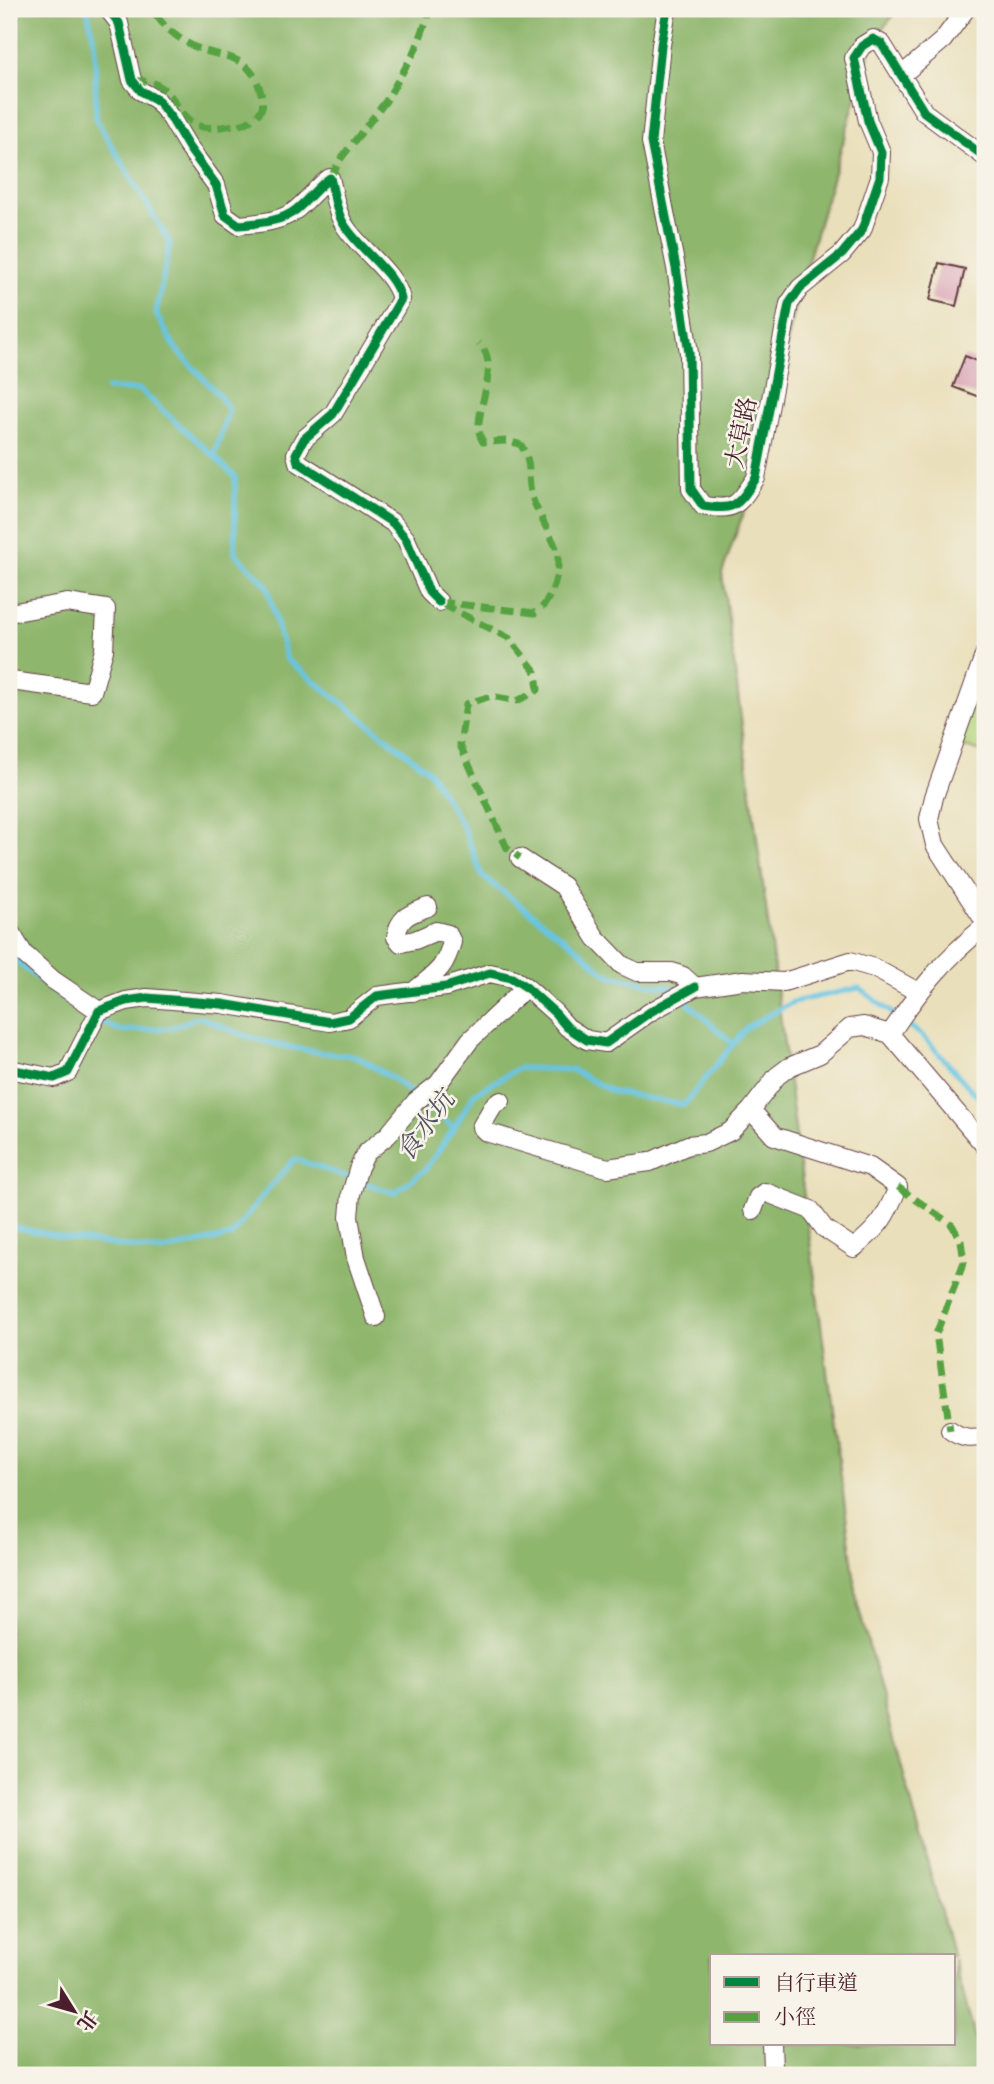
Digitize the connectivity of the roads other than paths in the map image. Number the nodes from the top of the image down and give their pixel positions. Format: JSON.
{"nodes":[{"id":1,"x":108,"y":9,"type":"edge"},
{"id":2,"x":667,"y":9,"type":"edge"},
{"id":3,"x":966,"y":9,"type":"edge"},
{"id":4,"x":902,"y":74,"type":"junction"},
{"id":5,"x":985,"y":157,"type":"edge"},
{"id":6,"x":439,"y":602,"type":"dead end"},
{"id":7,"x":9,"y":613,"type":"edge"},
{"id":8,"x":985,"y":653,"type":"edge"},
{"id":9,"x":981,"y":678,"type":"edge"},
{"id":10,"x":9,"y":684,"type":"edge"},
{"id":11,"x":520,"y":858,"type":"dead end"},
{"id":12,"x":428,"y":907,"type":"dead end"},
{"id":13,"x":985,"y":924,"type":"edge"},
{"id":14,"x":10,"y":933,"type":"edge"},
{"id":15,"x":526,"y":987,"type":"junction"},
{"id":16,"x":688,"y":991,"type":"junction"},
{"id":17,"x":413,"y":992,"type":"junction"},
{"id":18,"x":918,"y":992,"type":"junction"},
{"id":19,"x":99,"y":1011,"type":"junction"},
{"id":20,"x":890,"y":1034,"type":"junction"},
{"id":21,"x":9,"y":1069,"type":"edge"},
{"id":22,"x":501,"y":1101,"type":"dead end"},
{"id":23,"x":751,"y":1110,"type":"junction"},
{"id":24,"x":985,"y":1146,"type":"edge"},
{"id":25,"x":752,"y":1210,"type":"dead end"},
{"id":26,"x":376,"y":1317,"type":"dead end"},
{"id":27,"x":950,"y":1430,"type":"dead end"},
{"id":28,"x":985,"y":1436,"type":"edge"},
{"id":29,"x":772,"y":2046,"type":"edge"},
{"id":30,"x":778,"y":2075,"type":"edge"}],
"edges":[{"from":1,"to":6,"type":"street"},
{"from":2,"to":4,"type":"street","name":"大草路"},
{"from":3,"to":4,"type":"street"},
{"from":4,"to":5,"type":"street","name":"大草路"},
{"from":7,"to":10,"type":"street"},
{"from":8,"to":9,"type":"street"},
{"from":9,"to":13,"type":"street"},
{"from":11,"to":16,"type":"street"},
{"from":12,"to":17,"type":"street"},
{"from":13,"to":18,"type":"street"},
{"from":14,"to":19,"type":"street"},
{"from":15,"to":16,"type":"street"},
{"from":15,"to":17,"type":"street"},
{"from":15,"to":26,"type":"street"},
{"from":16,"to":18,"type":"street"},
{"from":17,"to":19,"type":"street"},
{"from":18,"to":20,"type":"street"},
{"from":19,"to":21,"type":"street"},
{"from":20,"to":23,"type":"street"},
{"from":20,"to":24,"type":"street"},
{"from":22,"to":23,"type":"street"},
{"from":23,"to":25,"type":"street"},
{"from":27,"to":28,"type":"street"},
{"from":29,"to":30,"type":"street"}]}
